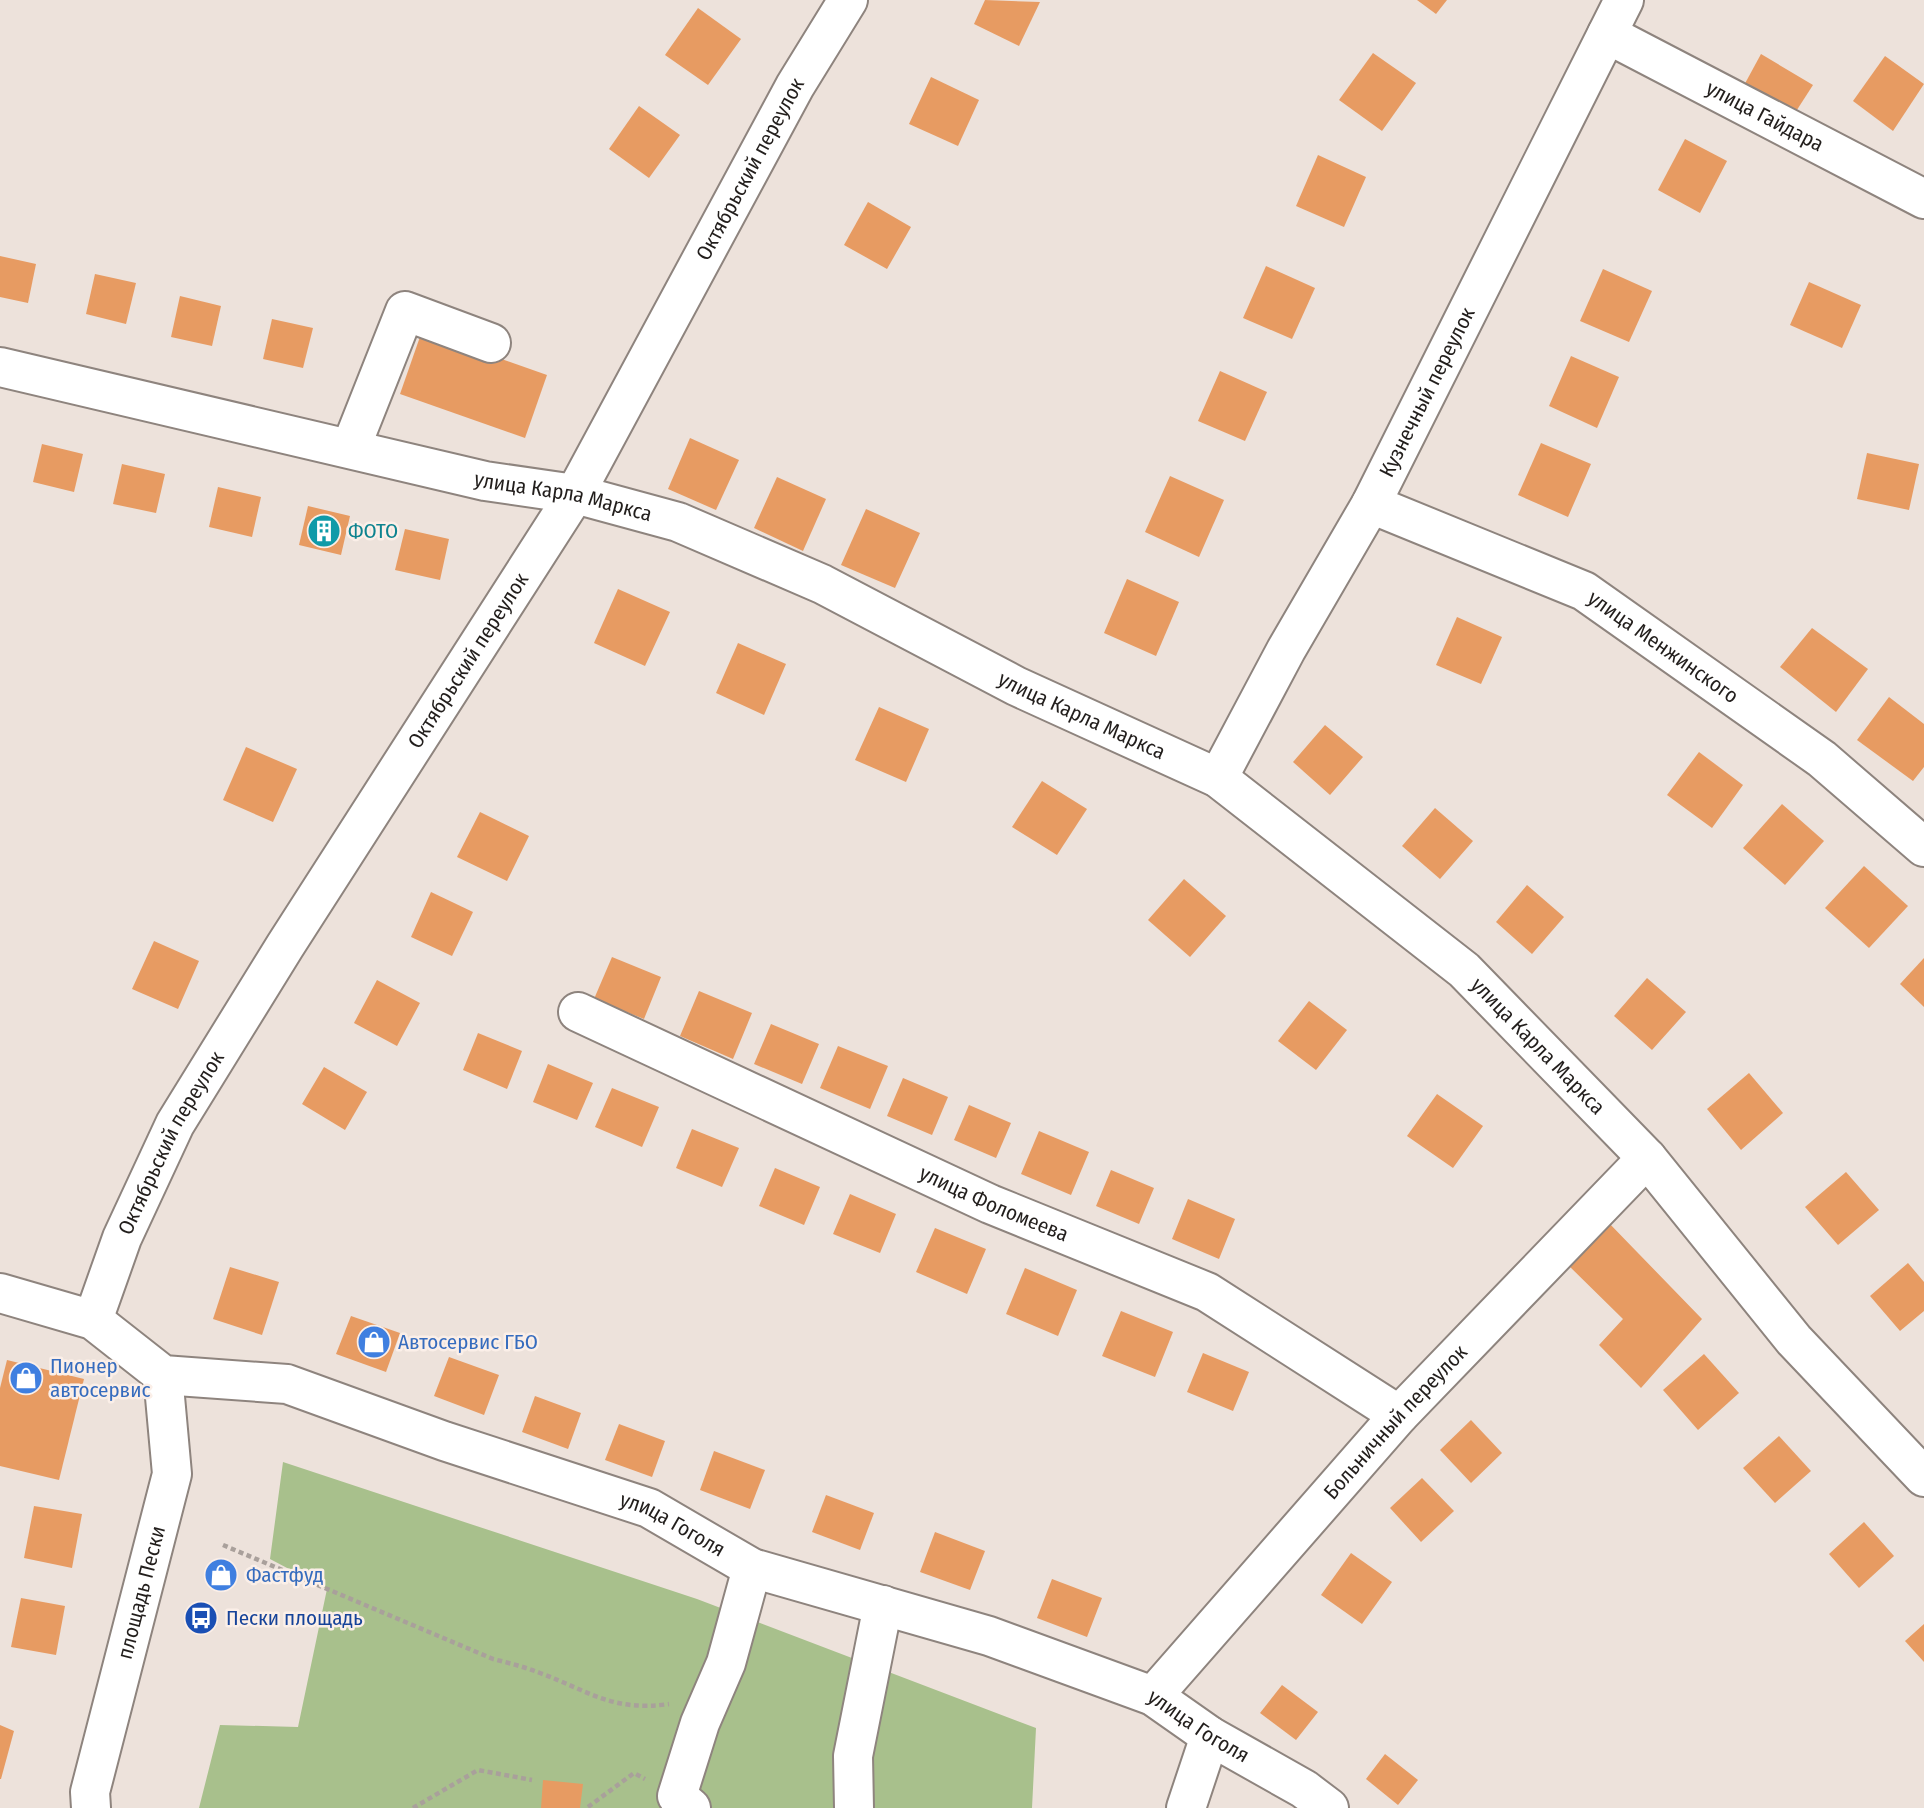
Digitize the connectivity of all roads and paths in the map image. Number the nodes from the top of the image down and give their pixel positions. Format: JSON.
{"nodes":[{"id":1,"x":848,"y":0,"type":"edge"},
{"id":2,"x":1624,"y":0,"type":"edge"},
{"id":3,"x":1608,"y":34,"type":"junction"},
{"id":4,"x":1924,"y":199,"type":"edge"},
{"id":5,"x":491,"y":342,"type":"dead end"},
{"id":6,"x":0,"y":367,"type":"edge"},
{"id":7,"x":351,"y":447,"type":"junction"},
{"id":8,"x":575,"y":494,"type":"junction"},
{"id":9,"x":1371,"y":504,"type":"junction"},
{"id":10,"x":1218,"y":778,"type":"junction"},
{"id":11,"x":1924,"y":847,"type":"edge"},
{"id":12,"x":578,"y":1012,"type":"dead end"},
{"id":13,"x":1647,"y":1157,"type":"junction"},
{"id":14,"x":0,"y":1293,"type":"edge"},
{"id":15,"x":93,"y":1320,"type":"junction"},
{"id":16,"x":163,"y":1375,"type":"junction"},
{"id":17,"x":1399,"y":1415,"type":"junction"},
{"id":18,"x":1924,"y":1476,"type":"edge"},
{"id":19,"x":223,"y":1545,"type":"dead end"},
{"id":20,"x":752,"y":1568,"type":"junction"},
{"id":21,"x":883,"y":1605,"type":"junction"},
{"id":22,"x":1153,"y":1696,"type":"junction"},
{"id":23,"x":711,"y":1698,"type":"junction"},
{"id":24,"x":1210,"y":1736,"type":"junction"},
{"id":25,"x":532,"y":1780,"type":"dead end"},
{"id":26,"x":684,"y":1802,"type":"edge"},
{"id":27,"x":588,"y":1807,"type":"edge"},
{"id":28,"x":91,"y":1808,"type":"edge"},
{"id":29,"x":414,"y":1808,"type":"edge"},
{"id":30,"x":854,"y":1808,"type":"edge"},
{"id":31,"x":1186,"y":1808,"type":"edge"},
{"id":32,"x":1329,"y":1808,"type":"edge"}],
"edges":[{"from":1,"to":8,"type":"street","name":"Октябрьский переулок"},
{"from":2,"to":3,"type":"street","name":"Кузнечный переулок"},
{"from":3,"to":4,"type":"street","name":"улица Гайдара"},
{"from":3,"to":9,"type":"street","name":"Кузнечный переулок"},
{"from":5,"to":7,"type":"street"},
{"from":6,"to":7,"type":"street","name":"улица Карла Маркса"},
{"from":7,"to":8,"type":"street","name":"улица Карла Маркса"},
{"from":8,"to":10,"type":"street","name":"улица Карла Маркса"},
{"from":8,"to":15,"type":"street","name":"Октябрьский переулок"},
{"from":9,"to":10,"type":"street","name":"Кузнечный переулок"},
{"from":9,"to":11,"type":"street","name":"улица Менжинского"},
{"from":10,"to":13,"type":"street","name":"улица Карла Маркса"},
{"from":12,"to":17,"type":"street","name":"улица Фоломеева"},
{"from":13,"to":17,"type":"street","name":"Больничный переулок"},
{"from":13,"to":18,"type":"street","name":"улица Карла Маркса"},
{"from":14,"to":15,"type":"street"},
{"from":15,"to":16,"type":"street"},
{"from":16,"to":20,"type":"street","name":"улица Гоголя"},
{"from":16,"to":28,"type":"street","name":"площадь Пески"},
{"from":17,"to":22,"type":"street","name":"Больничный переулок"},
{"from":19,"to":23,"type":"path"},
{"from":20,"to":21,"type":"street","name":"улица Гоголя"},
{"from":20,"to":23,"type":"street"},
{"from":21,"to":22,"type":"street","name":"улица Гоголя"},
{"from":21,"to":30,"type":"street"},
{"from":22,"to":24,"type":"street","name":"улица Гоголя"},
{"from":23,"to":26,"type":"street"},
{"from":24,"to":31,"type":"street"},
{"from":24,"to":32,"type":"street","name":"улица Гоголя"},
{"from":25,"to":29,"type":"path"},
{"from":26,"to":27,"type":"path"}]}
